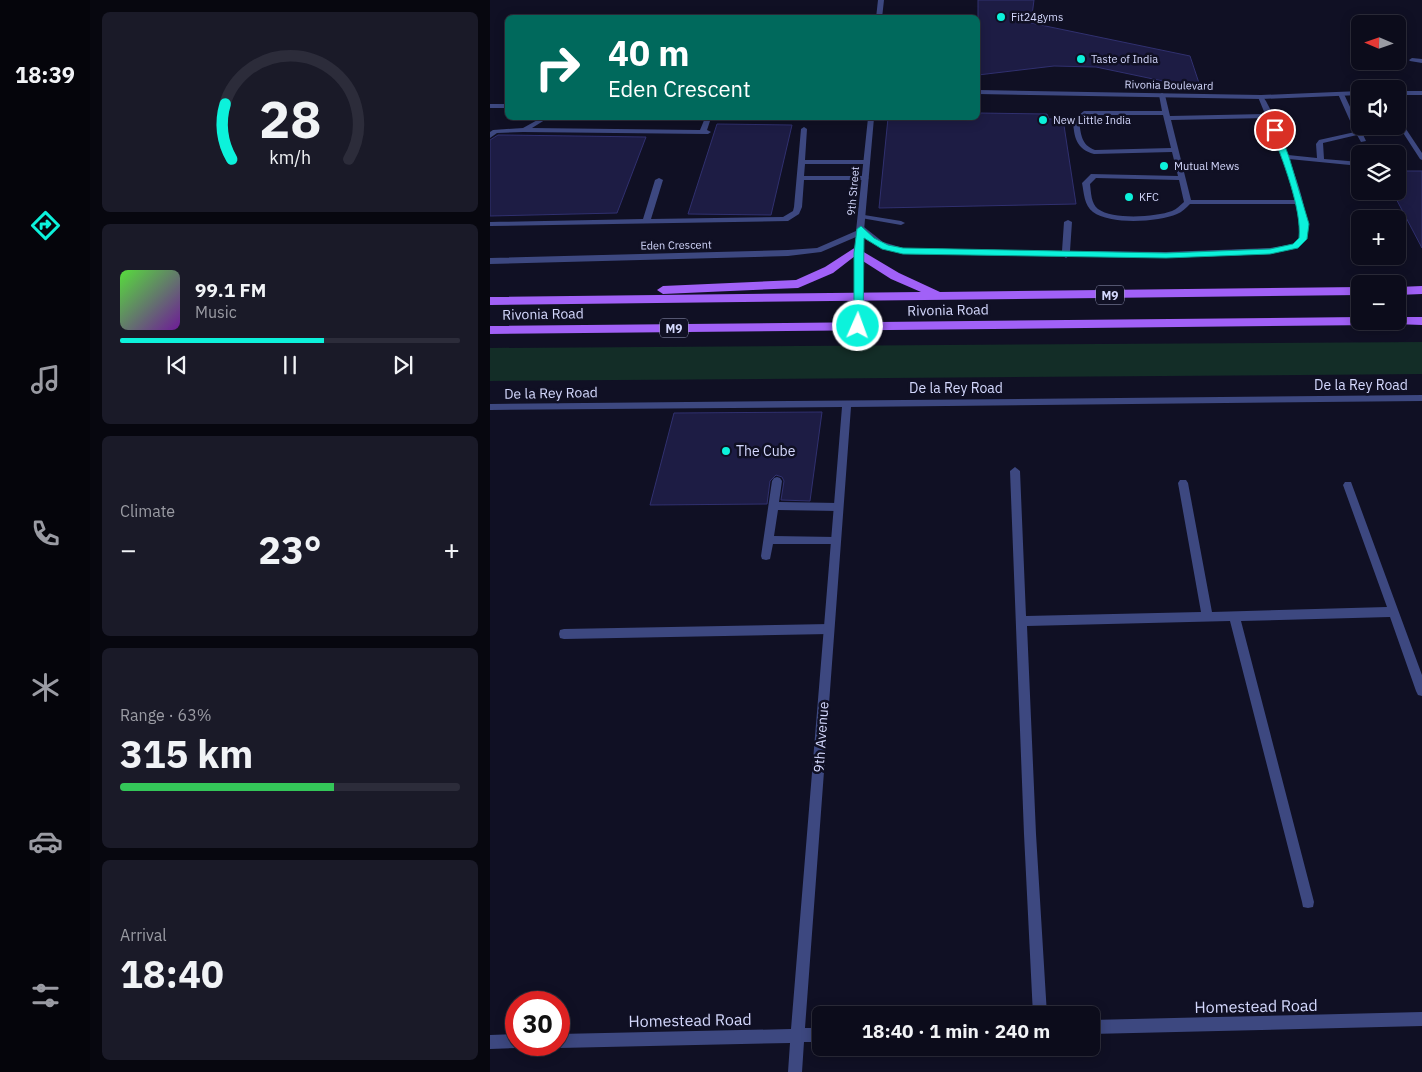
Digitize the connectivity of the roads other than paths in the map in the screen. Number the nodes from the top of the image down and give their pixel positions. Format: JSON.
{"nodes":[{"id":1,"x":881,"y":0,"type":"edge"},
{"id":2,"x":880,"y":15,"type":"edge"},
{"id":3,"x":1412,"y":60,"type":"dead end"},
{"id":4,"x":1422,"y":61,"type":"edge"},
{"id":5,"x":980,"y":92,"type":"edge"},
{"id":6,"x":1351,"y":93,"type":"edge"},
{"id":7,"x":1406,"y":93,"type":"edge"},
{"id":8,"x":1422,"y":93,"type":"edge"},
{"id":9,"x":1341,"y":94,"type":"junction"},
{"id":10,"x":1162,"y":95,"type":"junction"},
{"id":11,"x":1262,"y":97,"type":"junction"},
{"id":12,"x":490,"y":106,"type":"edge"},
{"id":13,"x":505,"y":106,"type":"edge"},
{"id":14,"x":1351,"y":110,"type":"edge"},
{"id":15,"x":1166,"y":115,"type":"junction"},
{"id":16,"x":1270,"y":116,"type":"junction"},
{"id":17,"x":542,"y":120,"type":"edge"},
{"id":18,"x":708,"y":120,"type":"edge"},
{"id":19,"x":871,"y":120,"type":"edge"},
{"id":20,"x":804,"y":129,"type":"dead end"},
{"id":21,"x":523,"y":130,"type":"junction"},
{"id":22,"x":1406,"y":133,"type":"edge"},
{"id":23,"x":1351,"y":135,"type":"edge"},
{"id":24,"x":1360,"y":135,"type":"edge"},
{"id":25,"x":490,"y":136,"type":"edge"},
{"id":26,"x":1364,"y":141,"type":"dead end"},
{"id":27,"x":1175,"y":150,"type":"junction"},
{"id":28,"x":1285,"y":157,"type":"junction"},
{"id":29,"x":1422,"y":158,"type":"edge"},
{"id":30,"x":1321,"y":160,"type":"junction"},
{"id":31,"x":802,"y":162,"type":"junction"},
{"id":32,"x":866,"y":162,"type":"junction"},
{"id":33,"x":1351,"y":163,"type":"edge"},
{"id":34,"x":801,"y":178,"type":"junction"},
{"id":35,"x":865,"y":178,"type":"junction"},
{"id":36,"x":1182,"y":178,"type":"junction"},
{"id":37,"x":659,"y":180,"type":"dead end"},
{"id":38,"x":1188,"y":202,"type":"junction"},
{"id":39,"x":1298,"y":202,"type":"junction"},
{"id":40,"x":861,"y":216,"type":"junction"},
{"id":41,"x":646,"y":222,"type":"junction"},
{"id":42,"x":1068,"y":222,"type":"dead end"},
{"id":43,"x":901,"y":223,"type":"dead end"},
{"id":44,"x":490,"y":224,"type":"edge"},
{"id":45,"x":860,"y":231,"type":"junction"},
{"id":46,"x":859,"y":250,"type":"junction"},
{"id":47,"x":1066,"y":255,"type":"junction"},
{"id":48,"x":490,"y":261,"type":"edge"},
{"id":49,"x":1422,"y":290,"type":"edge"},
{"id":50,"x":1406,"y":291,"type":"edge"},
{"id":51,"x":1351,"y":292,"type":"edge"},
{"id":52,"x":860,"y":296,"type":"junction"},
{"id":53,"x":946,"y":297,"type":"junction"},
{"id":54,"x":490,"y":301,"type":"edge"},
{"id":55,"x":600,"y":301,"type":"junction"},
{"id":56,"x":1351,"y":321,"type":"edge"},
{"id":57,"x":1406,"y":321,"type":"edge"},
{"id":58,"x":1422,"y":321,"type":"edge"},
{"id":59,"x":858,"y":326,"type":"junction"},
{"id":60,"x":490,"y":330,"type":"edge"},
{"id":61,"x":1422,"y":398,"type":"edge"},
{"id":62,"x":847,"y":403,"type":"junction"},
{"id":63,"x":490,"y":407,"type":"edge"},
{"id":64,"x":1015,"y":471,"type":"dead end"},
{"id":65,"x":777,"y":481,"type":"dead end"},
{"id":66,"x":1183,"y":483,"type":"dead end"},
{"id":67,"x":1348,"y":485,"type":"dead end"},
{"id":68,"x":773,"y":506,"type":"junction"},
{"id":69,"x":838,"y":506,"type":"junction"},
{"id":70,"x":768,"y":540,"type":"junction"},
{"id":71,"x":835,"y":541,"type":"junction"},
{"id":72,"x":766,"y":556,"type":"dead end"},
{"id":73,"x":1394,"y":612,"type":"junction"},
{"id":74,"x":1207,"y":616,"type":"junction"},
{"id":75,"x":1234,"y":616,"type":"junction"},
{"id":76,"x":1023,"y":621,"type":"junction"},
{"id":77,"x":829,"y":629,"type":"junction"},
{"id":78,"x":564,"y":634,"type":"dead end"},
{"id":79,"x":1422,"y":692,"type":"edge"},
{"id":80,"x":1308,"y":902,"type":"dead end"},
{"id":81,"x":1040,"y":1006,"type":"edge"},
{"id":82,"x":1422,"y":1019,"type":"edge"},
{"id":83,"x":1100,"y":1027,"type":"edge"},
{"id":84,"x":798,"y":1035,"type":"junction"},
{"id":85,"x":812,"y":1035,"type":"edge"},
{"id":86,"x":570,"y":1040,"type":"edge"},
{"id":87,"x":490,"y":1042,"type":"edge"},
{"id":88,"x":505,"y":1042,"type":"edge"},
{"id":89,"x":795,"y":1072,"type":"edge"}],
"edges":[{"from":1,"to":2,"type":"street"},
{"from":3,"to":4,"type":"street"},
{"from":5,"to":10,"type":"street","name":"Rivonia Boulevard"},
{"from":6,"to":9,"type":"street","name":"Rivonia Boulevard"},
{"from":7,"to":8,"type":"street"},
{"from":9,"to":11,"type":"street","name":"Rivonia Boulevard"},
{"from":9,"to":14,"type":"street"},
{"from":10,"to":11,"type":"street","name":"Rivonia Boulevard"},
{"from":10,"to":15,"type":"street"},
{"from":11,"to":16,"type":"street"},
{"from":12,"to":13,"type":"street"},
{"from":15,"to":16,"type":"street"},
{"from":15,"to":27,"type":"street"},
{"from":15,"to":27,"type":"street"},
{"from":16,"to":28,"type":"street"},
{"from":17,"to":21,"type":"street"},
{"from":18,"to":21,"type":"street"},
{"from":19,"to":32,"type":"street","name":"9th Street"},
{"from":20,"to":31,"type":"street"},
{"from":21,"to":25,"type":"street"},
{"from":22,"to":29,"type":"street"},
{"from":23,"to":30,"type":"street"},
{"from":24,"to":26,"type":"street"},
{"from":27,"to":36,"type":"street"},
{"from":28,"to":30,"type":"street"},
{"from":28,"to":39,"type":"street"},
{"from":30,"to":33,"type":"street"},
{"from":31,"to":32,"type":"street"},
{"from":31,"to":34,"type":"street"},
{"from":32,"to":35,"type":"street","name":"9th Street"},
{"from":34,"to":35,"type":"street"},
{"from":34,"to":41,"type":"street"},
{"from":35,"to":40,"type":"street","name":"9th Street"},
{"from":36,"to":38,"type":"street"},
{"from":36,"to":38,"type":"street"},
{"from":37,"to":41,"type":"street"},
{"from":38,"to":39,"type":"street"},
{"from":39,"to":47,"type":"street"},
{"from":40,"to":43,"type":"street"},
{"from":40,"to":45,"type":"street","name":"9th Street"},
{"from":41,"to":44,"type":"street"},
{"from":42,"to":47,"type":"street"},
{"from":45,"to":46,"type":"street","name":"9th Street"},
{"from":45,"to":47,"type":"street"},
{"from":45,"to":48,"type":"street","name":"Eden Crescent"},
{"from":46,"to":52,"type":"street","name":"9th Street"},
{"from":46,"to":53,"type":"main road"},
{"from":46,"to":55,"type":"main road"},
{"from":49,"to":50,"type":"main road"},
{"from":51,"to":53,"type":"main road","name":"Rivonia Road","number":"M9"},
{"from":52,"to":53,"type":"main road","name":"Rivonia Road","number":"M9"},
{"from":52,"to":55,"type":"main road","name":"Rivonia Road","number":"M9"},
{"from":52,"to":59,"type":"street","name":"9th Street"},
{"from":54,"to":55,"type":"main road","name":"Rivonia Road","number":"M9"},
{"from":56,"to":59,"type":"main road","name":"Rivonia Road","number":"M9"},
{"from":57,"to":58,"type":"main road"},
{"from":59,"to":60,"type":"main road","name":"Rivonia Road","number":"M9"},
{"from":61,"to":62,"type":"street","name":"De la Rey Road"},
{"from":62,"to":63,"type":"street","name":"De la Rey Road"},
{"from":62,"to":69,"type":"street","name":"9th Avenue"},
{"from":64,"to":76,"type":"street"},
{"from":65,"to":68,"type":"street"},
{"from":66,"to":74,"type":"street"},
{"from":67,"to":73,"type":"street"},
{"from":68,"to":69,"type":"street"},
{"from":68,"to":70,"type":"street"},
{"from":69,"to":71,"type":"street","name":"9th Avenue"},
{"from":70,"to":71,"type":"street"},
{"from":70,"to":72,"type":"street"},
{"from":71,"to":77,"type":"street","name":"9th Avenue"},
{"from":73,"to":75,"type":"street"},
{"from":73,"to":79,"type":"street"},
{"from":74,"to":75,"type":"street"},
{"from":74,"to":76,"type":"street"},
{"from":75,"to":80,"type":"street"},
{"from":76,"to":81,"type":"street"},
{"from":77,"to":78,"type":"street"},
{"from":77,"to":84,"type":"street","name":"9th Avenue"},
{"from":82,"to":83,"type":"street","name":"Homestead Road"},
{"from":84,"to":85,"type":"street","name":"Homestead Road"},
{"from":84,"to":86,"type":"street","name":"Homestead Road"},
{"from":84,"to":89,"type":"street","name":"9th Avenue"},
{"from":87,"to":88,"type":"street"}]}
